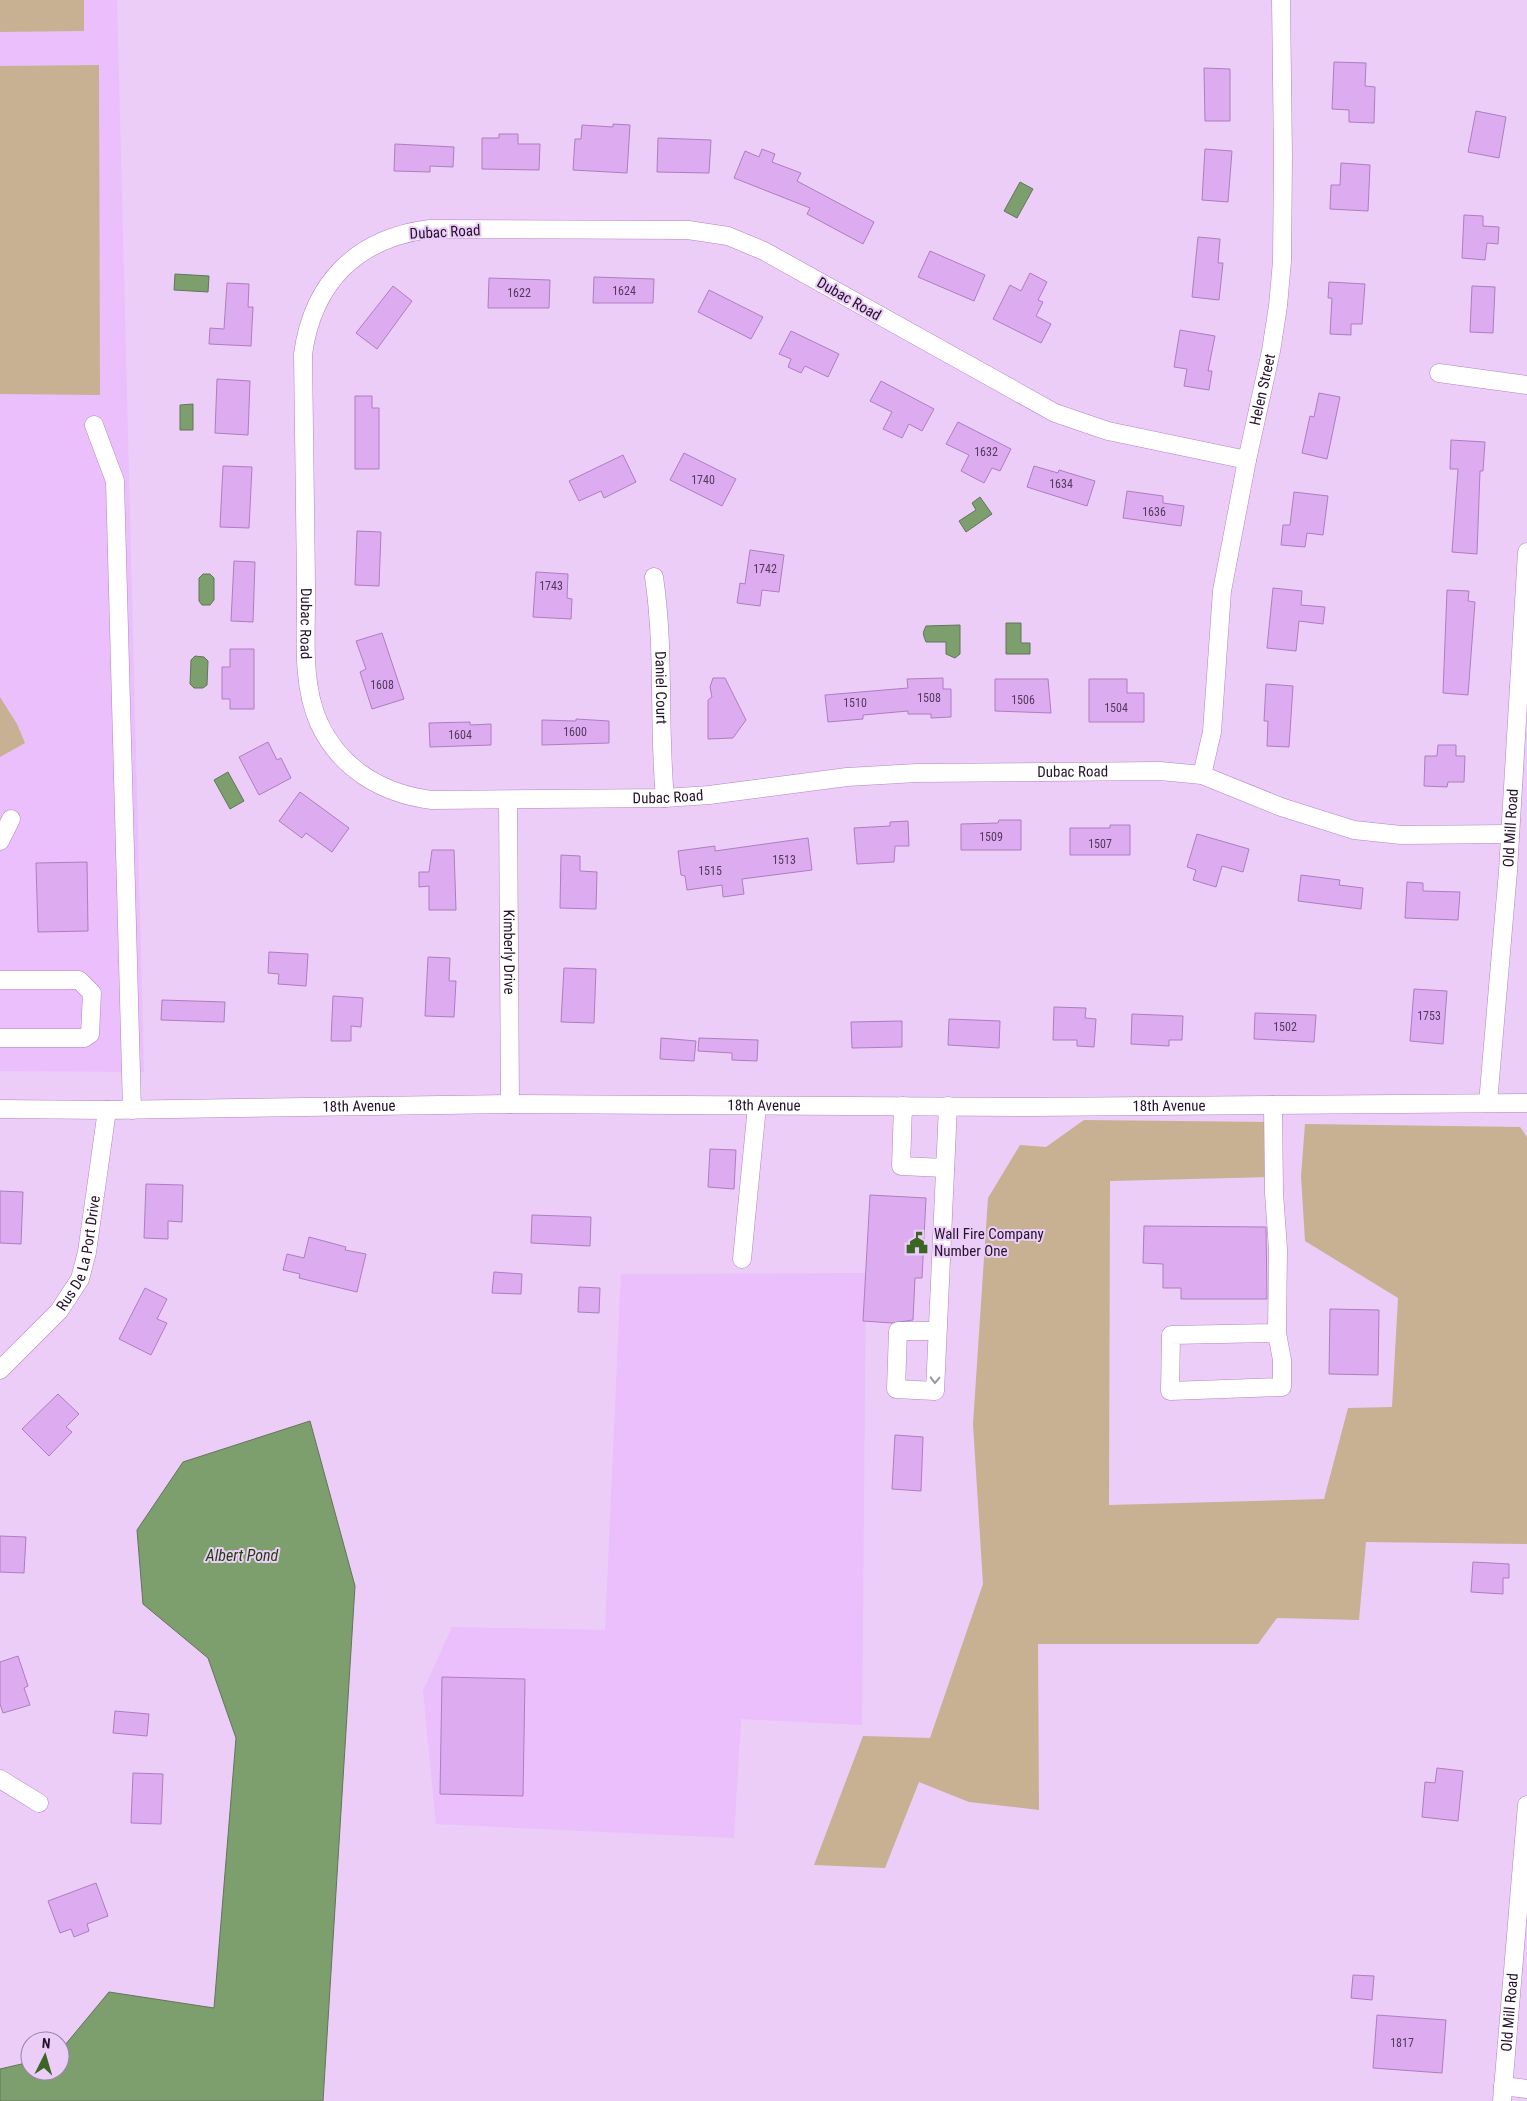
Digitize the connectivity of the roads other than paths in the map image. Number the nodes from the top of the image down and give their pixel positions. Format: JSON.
{"nodes":[{"id":1,"x":1281,"y":0,"type":"edge"},
{"id":2,"x":1439,"y":373,"type":"dead end"},
{"id":3,"x":1527,"y":385,"type":"edge"},
{"id":4,"x":94,"y":425,"type":"dead end"},
{"id":5,"x":1247,"y":460,"type":"junction"},
{"id":6,"x":1527,"y":552,"type":"edge"},
{"id":7,"x":654,"y":577,"type":"dead end"},
{"id":8,"x":1524,"y":682,"type":"edge"},
{"id":9,"x":1202,"y":775,"type":"junction"},
{"id":10,"x":665,"y":798,"type":"junction"},
{"id":11,"x":508,"y":800,"type":"junction"},
{"id":12,"x":11,"y":819,"type":"dead end"},
{"id":13,"x":1510,"y":834,"type":"junction"},
{"id":14,"x":0,"y":842,"type":"edge"},
{"id":15,"x":0,"y":980,"type":"edge"},
{"id":16,"x":0,"y":1038,"type":"edge"},
{"id":17,"x":1488,"y":1103,"type":"junction"},
{"id":18,"x":1527,"y":1103,"type":"edge"},
{"id":19,"x":510,"y":1104,"type":"junction"},
{"id":20,"x":1273,"y":1105,"type":"junction"},
{"id":21,"x":757,"y":1106,"type":"junction"},
{"id":22,"x":903,"y":1106,"type":"junction"},
{"id":23,"x":948,"y":1106,"type":"junction"},
{"id":24,"x":0,"y":1109,"type":"edge"},
{"id":25,"x":107,"y":1110,"type":"junction"},
{"id":26,"x":132,"y":1110,"type":"junction"},
{"id":27,"x":945,"y":1168,"type":"junction"},
{"id":28,"x":742,"y":1259,"type":"dead end"},
{"id":29,"x":937,"y":1331,"type":"dead end"},
{"id":30,"x":1277,"y":1333,"type":"junction"},
{"id":31,"x":0,"y":1370,"type":"edge"},
{"id":32,"x":0,"y":1779,"type":"edge"},
{"id":33,"x":39,"y":1803,"type":"dead end"},
{"id":34,"x":1527,"y":1805,"type":"edge"},
{"id":35,"x":1527,"y":2089,"type":"edge"},
{"id":36,"x":1502,"y":2093,"type":"edge"}],
"edges":[{"from":1,"to":5,"type":"street","name":"Helen Street"},
{"from":2,"to":3,"type":"street"},
{"from":4,"to":26,"type":"street"},
{"from":5,"to":9,"type":"street","name":"Helen Street"},
{"from":5,"to":11,"type":"street","name":"Dubac Road"},
{"from":6,"to":8,"type":"street","name":"Old Mill Road"},
{"from":7,"to":10,"type":"street","name":"Daniel Court"},
{"from":8,"to":13,"type":"street","name":"Old Mill Road"},
{"from":9,"to":10,"type":"street","name":"Dubac Road"},
{"from":9,"to":13,"type":"street","name":"Dubac Road"},
{"from":10,"to":11,"type":"street","name":"Dubac Road"},
{"from":11,"to":19,"type":"street","name":"Kimberly Drive"},
{"from":12,"to":14,"type":"street"},
{"from":13,"to":17,"type":"street","name":"Old Mill Road"},
{"from":15,"to":16,"type":"street"},
{"from":17,"to":18,"type":"street","name":"18th Avenue"},
{"from":17,"to":20,"type":"street","name":"18th Avenue"},
{"from":19,"to":21,"type":"street","name":"18th Avenue"},
{"from":19,"to":26,"type":"street","name":"18th Avenue"},
{"from":20,"to":23,"type":"street","name":"18th Avenue"},
{"from":20,"to":30,"type":"street"},
{"from":21,"to":22,"type":"street","name":"18th Avenue"},
{"from":21,"to":28,"type":"street"},
{"from":22,"to":23,"type":"street","name":"18th Avenue"},
{"from":22,"to":27,"type":"street"},
{"from":23,"to":27,"type":"street"},
{"from":24,"to":25,"type":"street","name":"18th Avenue"},
{"from":25,"to":26,"type":"street","name":"18th Avenue"},
{"from":25,"to":31,"type":"street","name":"Rus De La Port Drive"},
{"from":27,"to":29,"type":"street"},
{"from":30,"to":30,"type":"street"},
{"from":32,"to":33,"type":"street"},
{"from":34,"to":36,"type":"street","name":"Old Mill Road"},
{"from":35,"to":36,"type":"street"}]}
